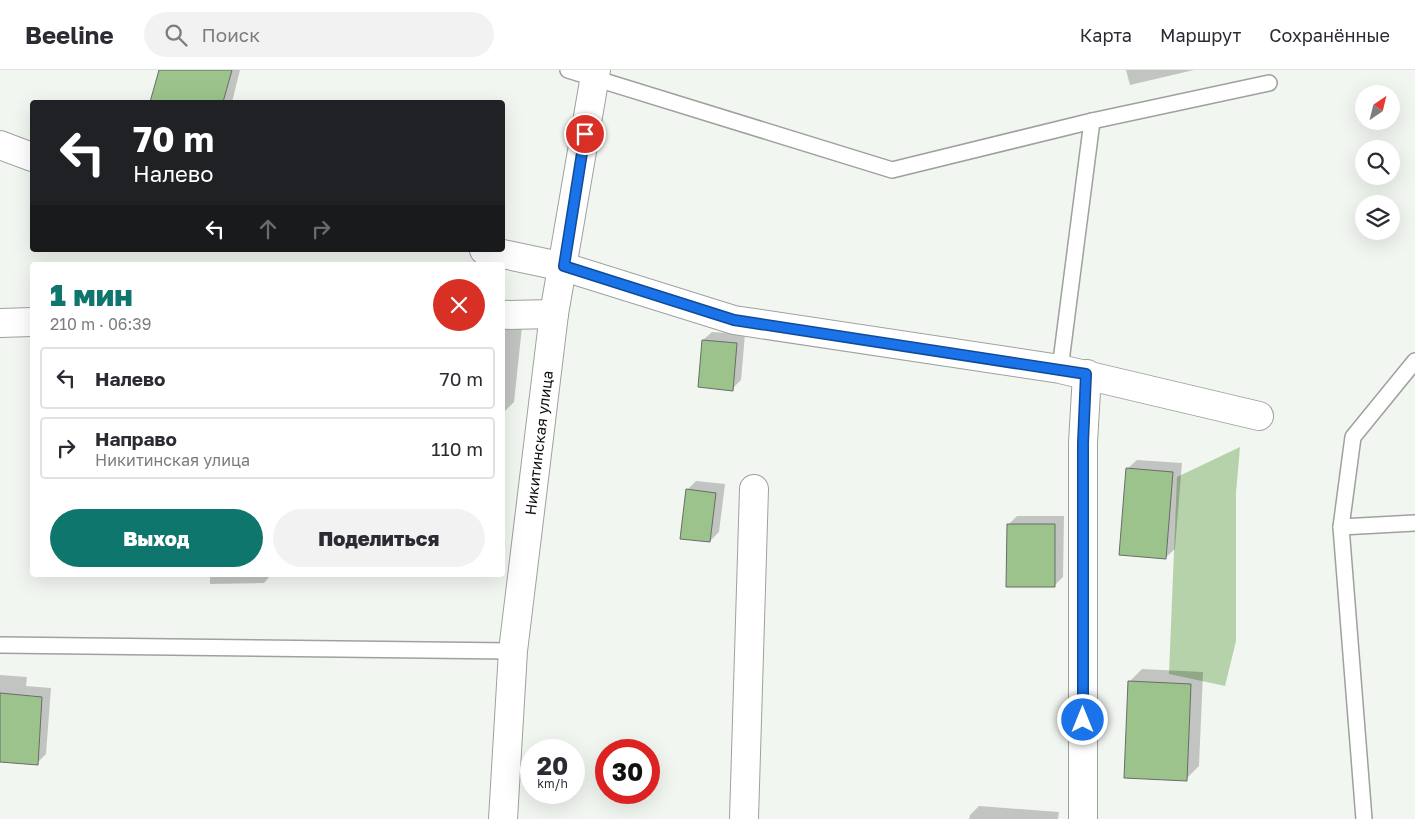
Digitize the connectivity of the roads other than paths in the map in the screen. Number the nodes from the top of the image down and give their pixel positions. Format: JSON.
{"nodes":[{"id":1,"x":568,"y":70,"type":"edge"},
{"id":2,"x":595,"y":73,"type":"edge"},
{"id":3,"x":1269,"y":83,"type":"dead end"},
{"id":4,"x":1092,"y":122,"type":"junction"},
{"id":5,"x":0,"y":145,"type":"edge"},
{"id":6,"x":30,"y":156,"type":"edge"},
{"id":7,"x":494,"y":252,"type":"edge"},
{"id":8,"x":564,"y":266,"type":"junction"},
{"id":9,"x":554,"y":314,"type":"junction"},
{"id":10,"x":505,"y":315,"type":"edge"},
{"id":11,"x":30,"y":322,"type":"edge"},
{"id":12,"x":0,"y":323,"type":"edge"},
{"id":13,"x":1415,"y":361,"type":"edge"},
{"id":14,"x":1060,"y":369,"type":"junction"},
{"id":15,"x":1086,"y":374,"type":"junction"},
{"id":16,"x":1259,"y":416,"type":"dead end"},
{"id":17,"x":754,"y":489,"type":"dead end"},
{"id":18,"x":1415,"y":523,"type":"edge"},
{"id":19,"x":1341,"y":527,"type":"junction"},
{"id":20,"x":0,"y":645,"type":"edge"},
{"id":21,"x":513,"y":651,"type":"junction"},
{"id":22,"x":503,"y":819,"type":"edge"},
{"id":23,"x":744,"y":819,"type":"edge"},
{"id":24,"x":1083,"y":819,"type":"edge"},
{"id":25,"x":1364,"y":819,"type":"edge"}],
"edges":[{"from":1,"to":2,"type":"lane"},
{"from":2,"to":4,"type":"lane"},
{"from":2,"to":8,"type":"street","name":"Никитинская улица"},
{"from":3,"to":4,"type":"lane"},
{"from":4,"to":14,"type":"lane"},
{"from":5,"to":6,"type":"street"},
{"from":7,"to":8,"type":"street"},
{"from":8,"to":9,"type":"street","name":"Никитинская улица"},
{"from":8,"to":14,"type":"street"},
{"from":9,"to":10,"type":"street"},
{"from":9,"to":21,"type":"street","name":"Никитинская улица"},
{"from":11,"to":12,"type":"street"},
{"from":13,"to":19,"type":"lane"},
{"from":14,"to":15,"type":"street"},
{"from":15,"to":16,"type":"street"},
{"from":15,"to":24,"type":"street"},
{"from":17,"to":23,"type":"street"},
{"from":18,"to":19,"type":"lane"},
{"from":19,"to":25,"type":"lane"},
{"from":20,"to":21,"type":"lane"},
{"from":21,"to":22,"type":"street","name":"Никитинская улица"}]}
